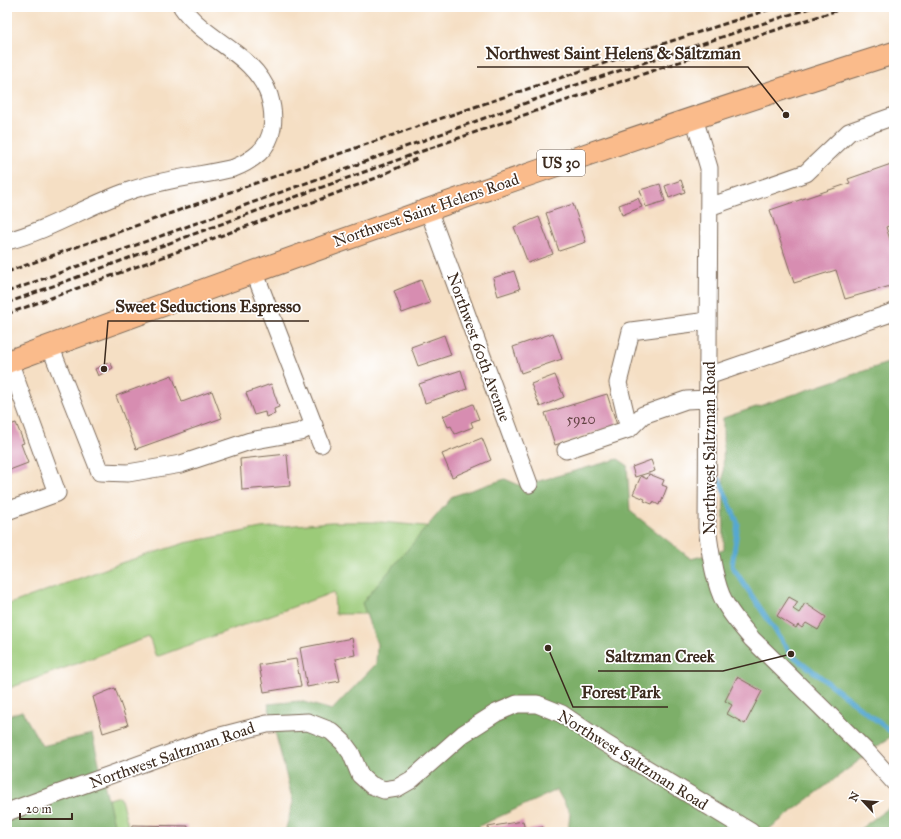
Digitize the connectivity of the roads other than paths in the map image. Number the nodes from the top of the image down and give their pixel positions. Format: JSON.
{"nodes":[{"id":1,"x":182,"y":7,"type":"edge"},
{"id":2,"x":894,"y":53,"type":"edge"},
{"id":3,"x":894,"y":116,"type":"edge"},
{"id":4,"x":694,"y":118,"type":"junction"},
{"id":5,"x":709,"y":207,"type":"junction"},
{"id":6,"x":428,"y":209,"type":"junction"},
{"id":7,"x":7,"y":240,"type":"edge"},
{"id":8,"x":254,"y":271,"type":"junction"},
{"id":9,"x":894,"y":312,"type":"edge"},
{"id":10,"x":708,"y":321,"type":"junction"},
{"id":11,"x":50,"y":346,"type":"junction"},
{"id":12,"x":8,"y":362,"type":"edge"},
{"id":13,"x":708,"y":376,"type":"junction"},
{"id":14,"x":708,"y":399,"type":"junction"},
{"id":15,"x":314,"y":425,"type":"junction"},
{"id":16,"x":630,"y":429,"type":"junction"},
{"id":17,"x":321,"y":444,"type":"dead end"},
{"id":18,"x":566,"y":450,"type":"dead end"},
{"id":19,"x":529,"y":484,"type":"dead end"},
{"id":20,"x":7,"y":511,"type":"edge"},
{"id":21,"x":894,"y":782,"type":"edge"},
{"id":22,"x":7,"y":812,"type":"edge"},
{"id":23,"x":751,"y":832,"type":"edge"}],
"edges":[{"from":1,"to":7,"type":"street"},
{"from":2,"to":4,"type":"highway","name":"Northwest Saint Helens Road","number":"US 30"},
{"from":3,"to":5,"type":"street"},
{"from":4,"to":5,"type":"street","name":"Northwest Saltzman Road"},
{"from":4,"to":6,"type":"highway","name":"Northwest Saint Helens Road","number":"US 30"},
{"from":5,"to":10,"type":"street","name":"Northwest Saltzman Road"},
{"from":6,"to":8,"type":"highway","name":"Northwest Saint Helens Road","number":"US 30"},
{"from":6,"to":19,"type":"street","name":"Northwest 60th Avenue"},
{"from":8,"to":11,"type":"highway","name":"Northwest Saint Helens Road","number":"US 30"},
{"from":8,"to":15,"type":"street"},
{"from":9,"to":13,"type":"street"},
{"from":10,"to":13,"type":"street","name":"Northwest Saltzman Road"},
{"from":10,"to":16,"type":"street"},
{"from":11,"to":12,"type":"highway","name":"Northwest Saint Helens Road","number":"US 30"},
{"from":11,"to":15,"type":"street"},
{"from":12,"to":20,"type":"street"},
{"from":13,"to":14,"type":"street","name":"Northwest Saltzman Road"},
{"from":14,"to":16,"type":"street"},
{"from":14,"to":21,"type":"street","name":"Northwest Saltzman Road"},
{"from":15,"to":17,"type":"street"},
{"from":16,"to":18,"type":"street"},
{"from":22,"to":23,"type":"street","name":"Northwest Saltzman Road"}]}
